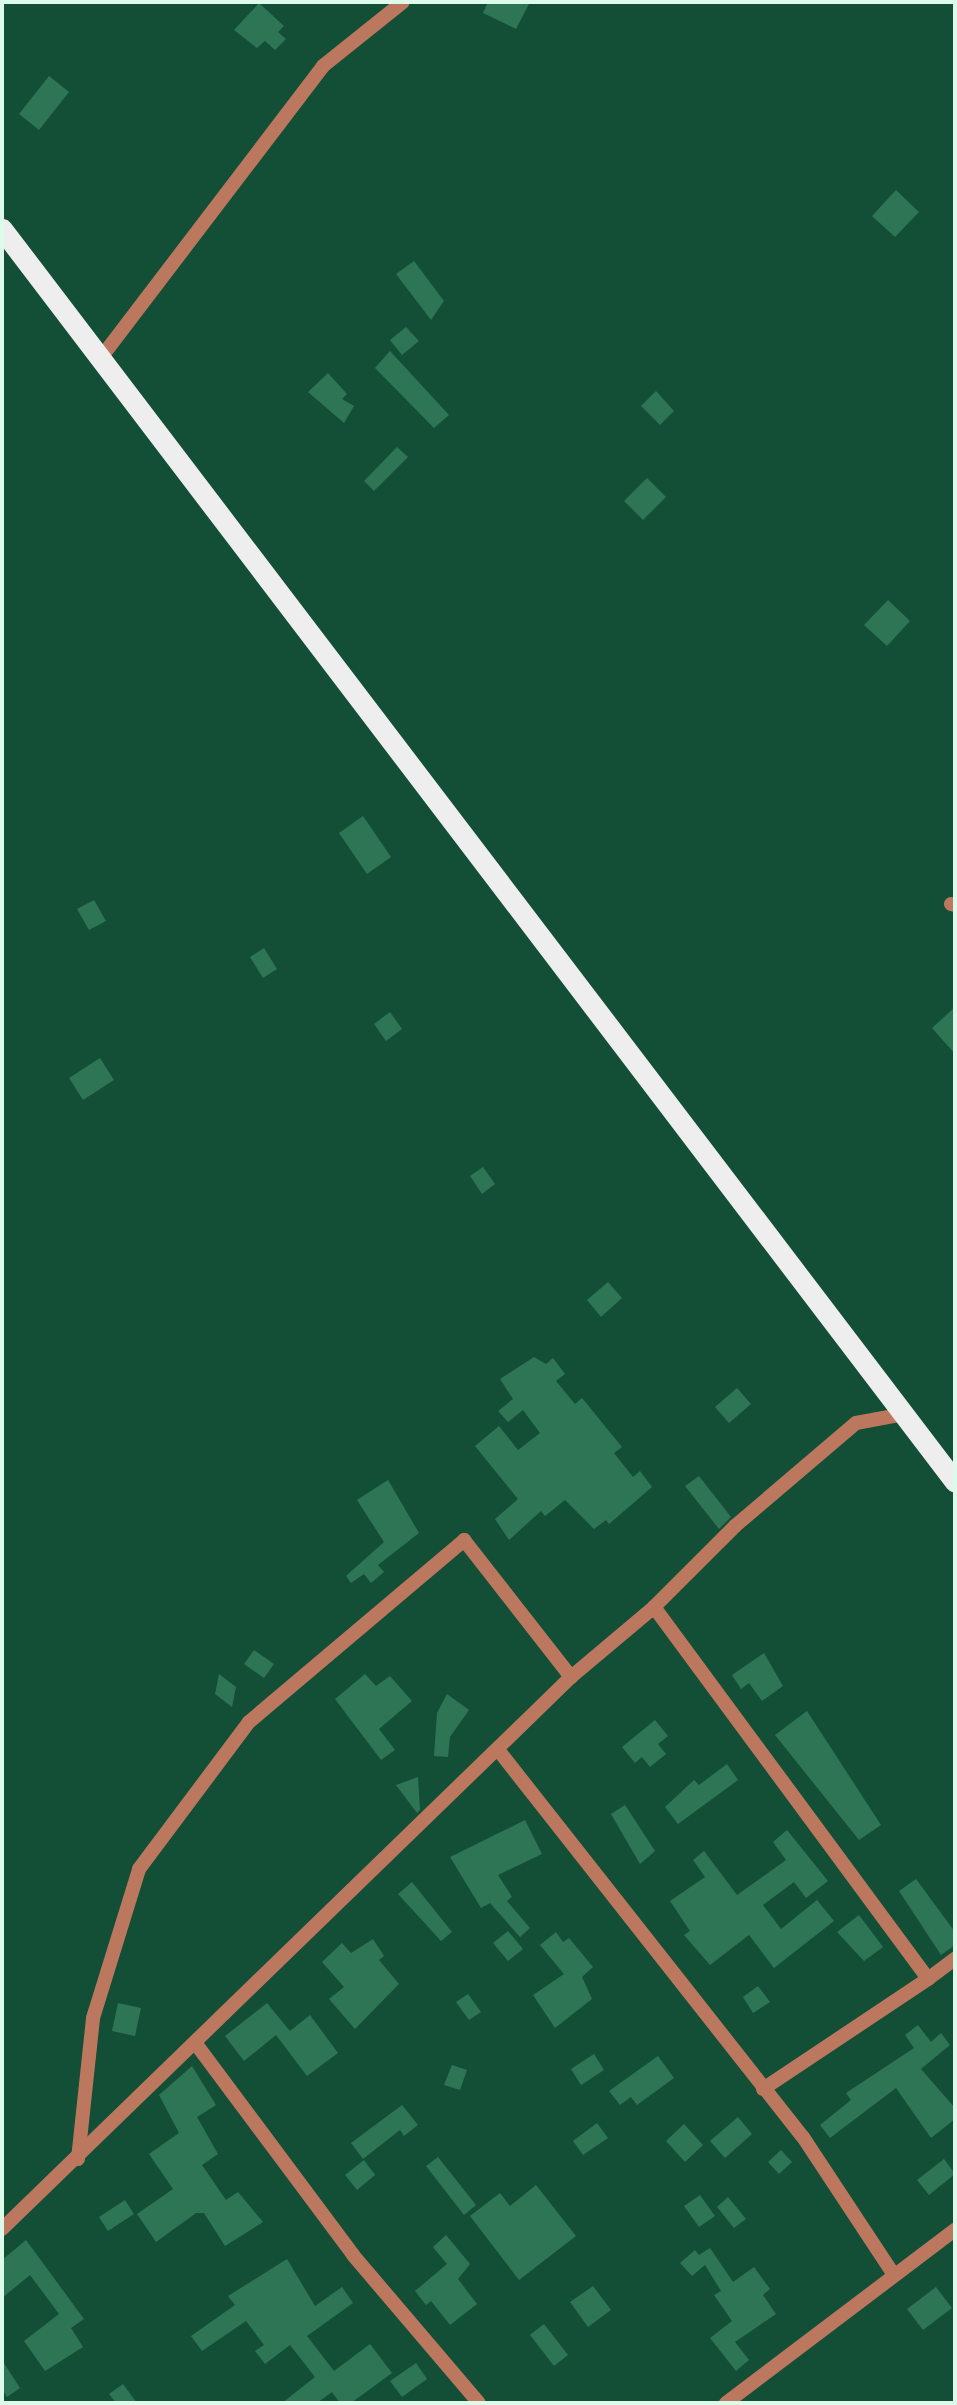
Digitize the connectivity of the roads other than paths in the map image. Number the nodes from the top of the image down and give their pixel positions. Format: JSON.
{"nodes":[{"id":1,"x":403,"y":2,"type":"edge"},
{"id":2,"x":2,"y":229,"type":"edge"},
{"id":3,"x":100,"y":359,"type":"junction"},
{"id":4,"x":905,"y":1415,"type":"junction"},
{"id":5,"x":955,"y":1482,"type":"edge"},
{"id":6,"x":654,"y":1607,"type":"junction"},
{"id":7,"x":571,"y":1677,"type":"junction"},
{"id":8,"x":499,"y":1752,"type":"junction"},
{"id":9,"x":955,"y":1959,"type":"edge"},
{"id":10,"x":928,"y":1979,"type":"junction"},
{"id":11,"x":196,"y":2045,"type":"junction"},
{"id":12,"x":763,"y":2089,"type":"junction"},
{"id":13,"x":78,"y":2159,"type":"junction"},
{"id":14,"x":2,"y":2229,"type":"edge"},
{"id":15,"x":955,"y":2230,"type":"edge"},
{"id":16,"x":894,"y":2274,"type":"junction"},
{"id":17,"x":479,"y":2403,"type":"edge"},
{"id":18,"x":726,"y":2403,"type":"edge"}],
"edges":[{"from":1,"to":3,"type":"street"},
{"from":2,"to":3,"type":"highway"},
{"from":3,"to":4,"type":"highway"},
{"from":4,"to":5,"type":"highway"},
{"from":4,"to":6,"type":"street"},
{"from":6,"to":7,"type":"street"},
{"from":6,"to":10,"type":"street"},
{"from":7,"to":8,"type":"street"},
{"from":7,"to":13,"type":"street"},
{"from":8,"to":11,"type":"street"},
{"from":8,"to":12,"type":"street"},
{"from":9,"to":10,"type":"street"},
{"from":10,"to":12,"type":"street"},
{"from":11,"to":13,"type":"street"},
{"from":11,"to":17,"type":"street"},
{"from":12,"to":16,"type":"street"},
{"from":13,"to":14,"type":"street"},
{"from":15,"to":16,"type":"street"},
{"from":16,"to":18,"type":"street"}]}
